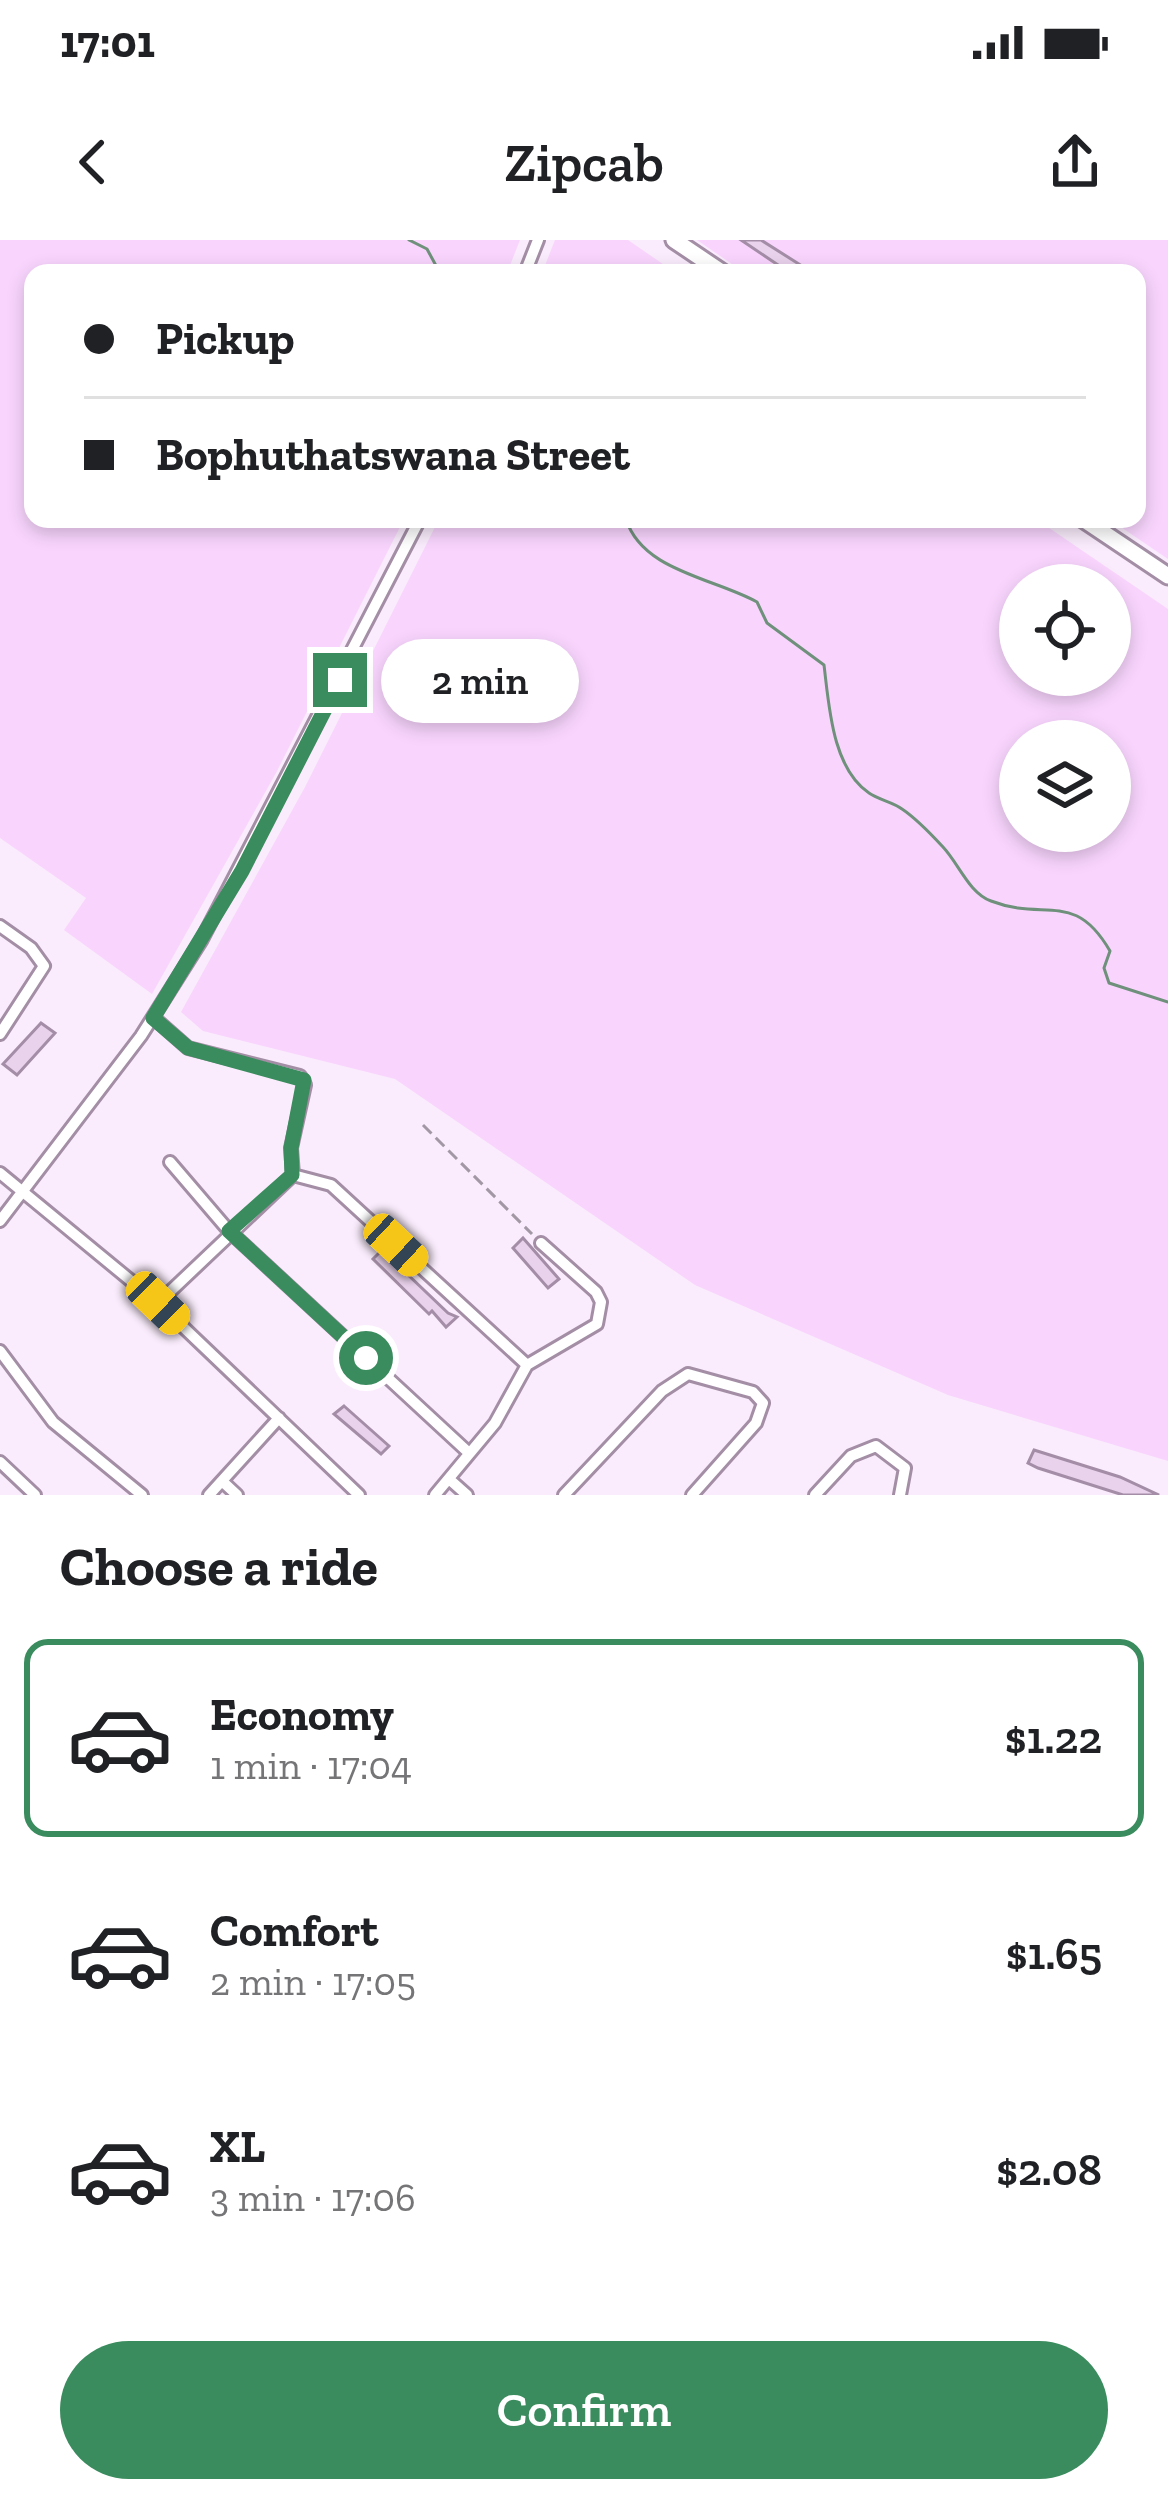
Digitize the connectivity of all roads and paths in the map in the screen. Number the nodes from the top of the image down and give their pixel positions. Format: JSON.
{"nodes":[{"id":1,"x":674,"y":240,"type":"edge"},
{"id":2,"x":710,"y":264,"type":"edge"},
{"id":3,"x":415,"y":528,"type":"edge"},
{"id":4,"x":1096,"y":528,"type":"edge"},
{"id":5,"x":1168,"y":577,"type":"edge"},
{"id":6,"x":0,"y":926,"type":"edge"},
{"id":7,"x":153,"y":1018,"type":"junction"},
{"id":8,"x":0,"y":1034,"type":"edge"},
{"id":9,"x":423,"y":1125,"type":"dead end"},
{"id":10,"x":170,"y":1162,"type":"dead end"},
{"id":11,"x":0,"y":1173,"type":"edge"},
{"id":12,"x":292,"y":1175,"type":"junction"},
{"id":13,"x":22,"y":1189,"type":"junction"},
{"id":14,"x":0,"y":1221,"type":"edge"},
{"id":15,"x":229,"y":1231,"type":"junction"},
{"id":16,"x":541,"y":1243,"type":"joint"},
{"id":17,"x":158,"y":1303,"type":"junction"},
{"id":18,"x":0,"y":1351,"type":"edge"},
{"id":19,"x":527,"y":1365,"type":"junction"},
{"id":20,"x":279,"y":1418,"type":"junction"},
{"id":21,"x":469,"y":1453,"type":"junction"},
{"id":22,"x":0,"y":1462,"type":"edge"},
{"id":23,"x":448,"y":1479,"type":"junction"},
{"id":24,"x":222,"y":1480,"type":"junction"},
{"id":25,"x":350,"y":1492,"type":"edge"},
{"id":26,"x":35,"y":1495,"type":"edge"},
{"id":27,"x":142,"y":1495,"type":"edge"},
{"id":28,"x":209,"y":1495,"type":"edge"},
{"id":29,"x":237,"y":1495,"type":"edge"},
{"id":30,"x":435,"y":1495,"type":"edge"},
{"id":31,"x":467,"y":1495,"type":"edge"},
{"id":32,"x":564,"y":1495,"type":"edge"},
{"id":33,"x":692,"y":1495,"type":"edge"},
{"id":34,"x":815,"y":1495,"type":"edge"},
{"id":35,"x":900,"y":1495,"type":"edge"}],
"edges":[{"from":1,"to":2,"type":"street"},
{"from":3,"to":7,"type":"street"},
{"from":4,"to":5,"type":"street"},
{"from":6,"to":8,"type":"street"},
{"from":7,"to":12,"type":"street"},
{"from":7,"to":13,"type":"street"},
{"from":9,"to":16,"type":"path"},
{"from":10,"to":15,"type":"street"},
{"from":11,"to":13,"type":"street"},
{"from":12,"to":15,"type":"street"},
{"from":12,"to":19,"type":"street"},
{"from":13,"to":14,"type":"street"},
{"from":13,"to":17,"type":"street"},
{"from":15,"to":17,"type":"street"},
{"from":15,"to":21,"type":"street"},
{"from":16,"to":19,"type":"street"},
{"from":17,"to":20,"type":"street"},
{"from":18,"to":27,"type":"street"},
{"from":19,"to":21,"type":"street"},
{"from":20,"to":24,"type":"street"},
{"from":20,"to":25,"type":"street"},
{"from":21,"to":23,"type":"street"},
{"from":22,"to":26,"type":"street"},
{"from":23,"to":30,"type":"street"},
{"from":23,"to":31,"type":"street"},
{"from":24,"to":28,"type":"street"},
{"from":24,"to":29,"type":"street"},
{"from":32,"to":33,"type":"street"},
{"from":34,"to":35,"type":"street"}]}
